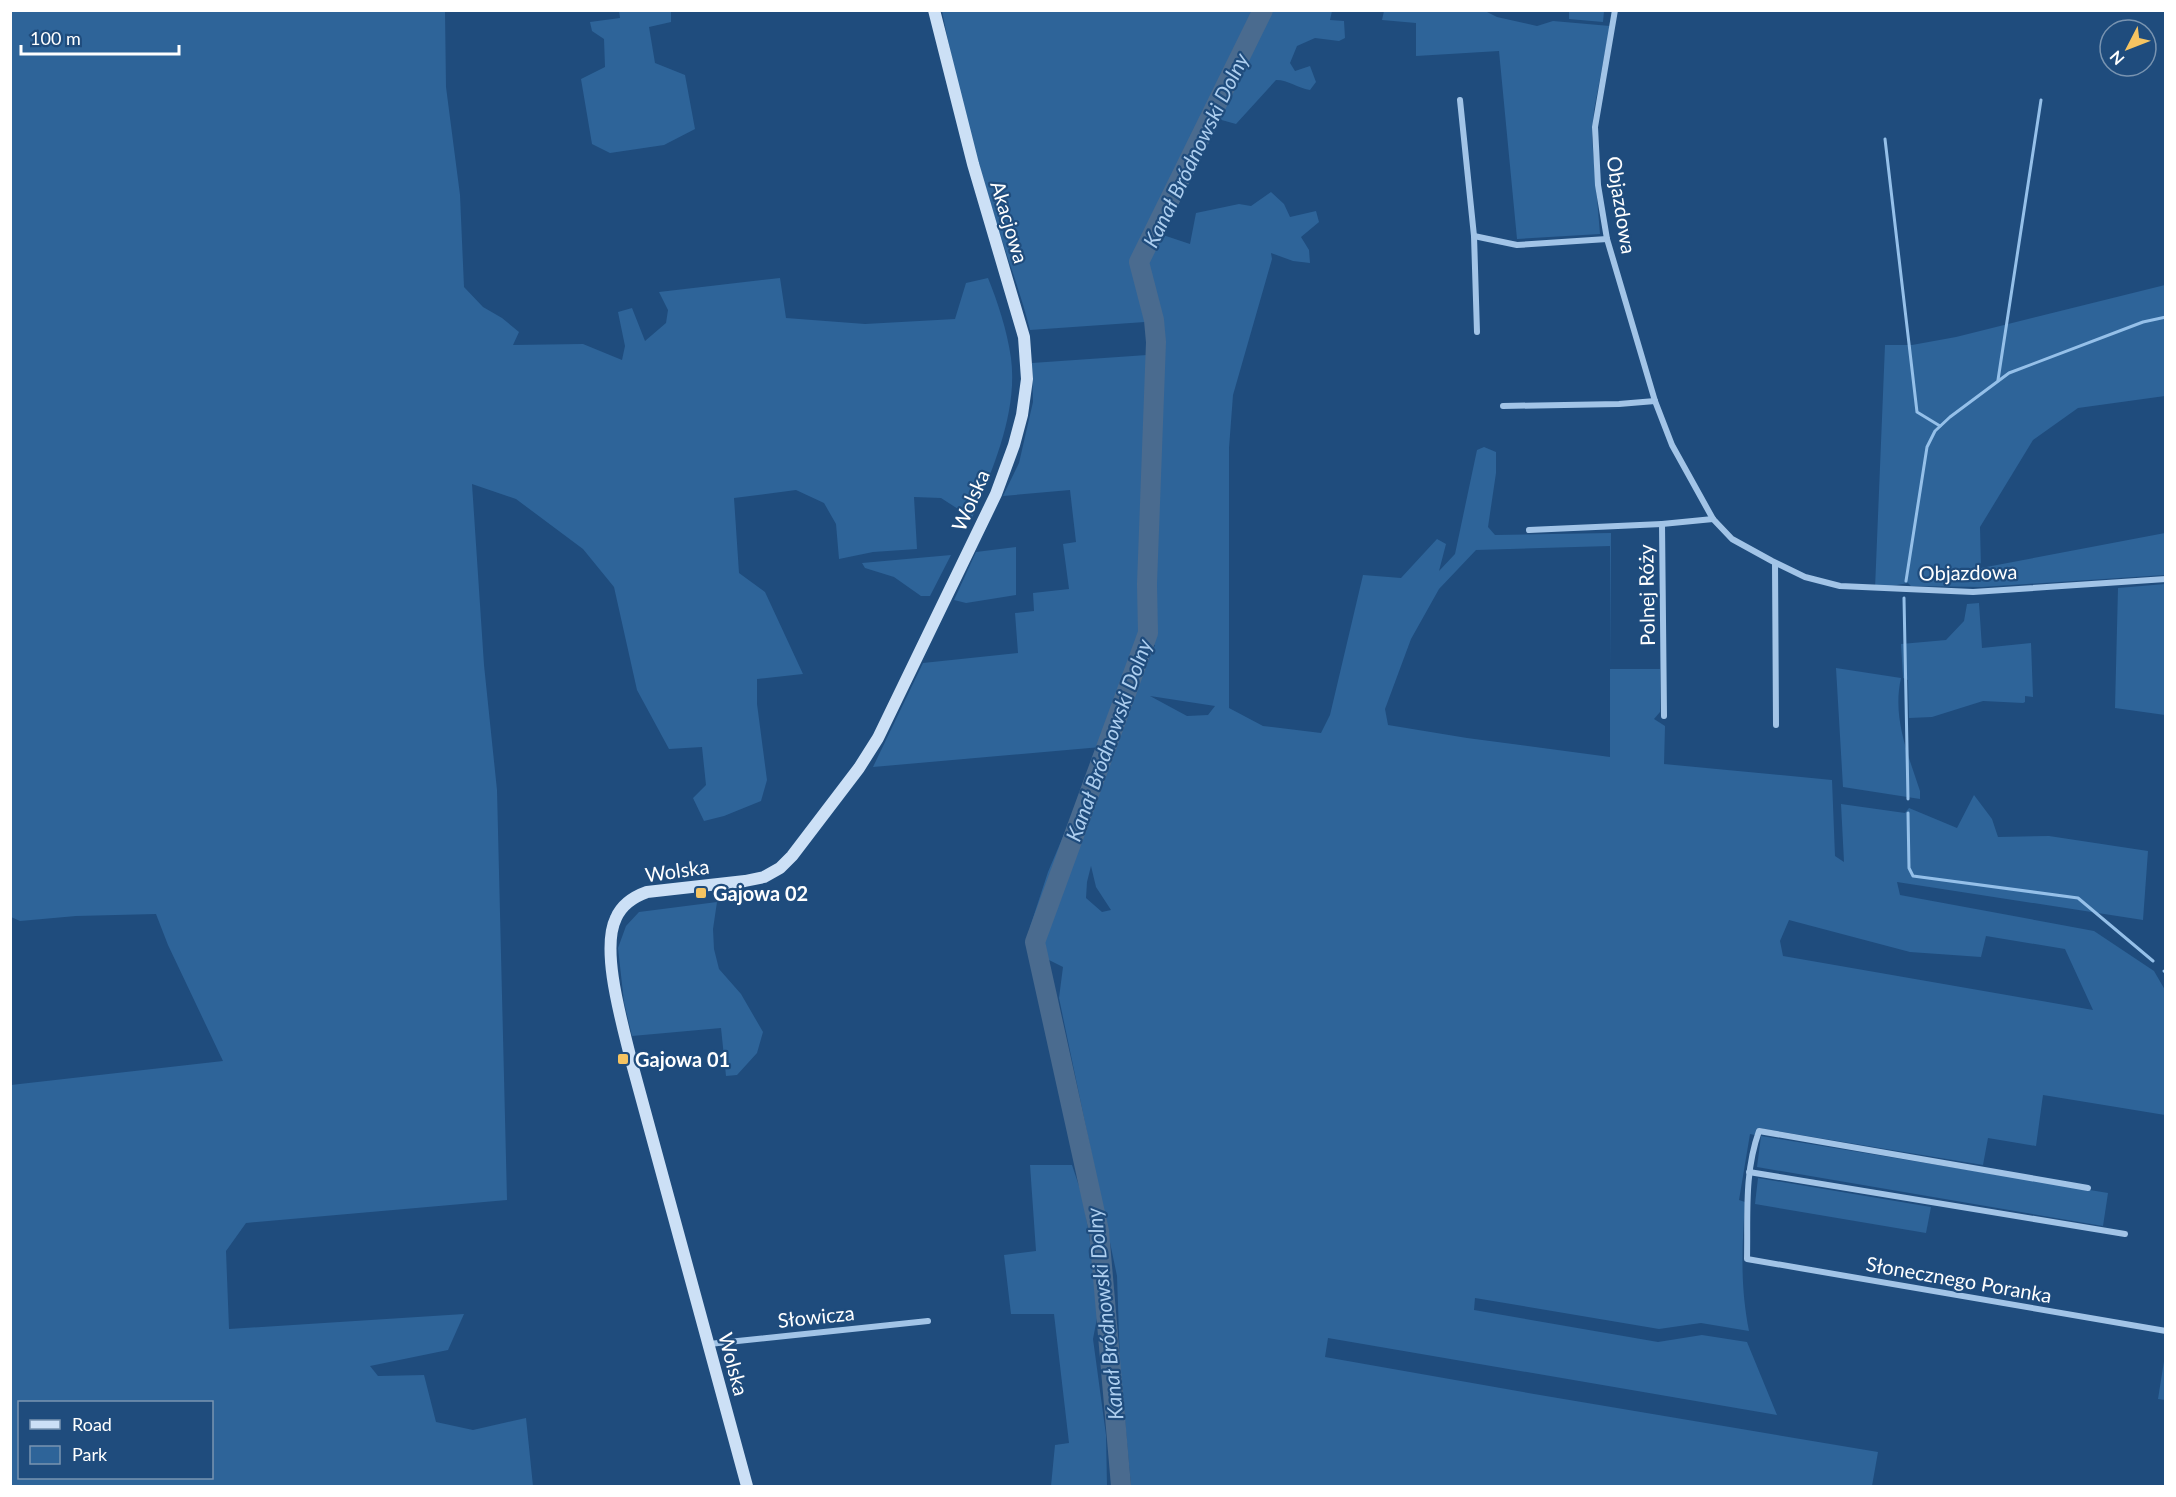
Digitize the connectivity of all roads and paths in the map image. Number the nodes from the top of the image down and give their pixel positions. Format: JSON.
{"nodes":[{"id":1,"x":934,"y":10,"type":"edge"},
{"id":2,"x":1615,"y":10,"type":"edge"},
{"id":3,"x":1460,"y":99,"type":"dead end"},
{"id":4,"x":1473,"y":237,"type":"junction"},
{"id":5,"x":1607,"y":239,"type":"junction"},
{"id":6,"x":1477,"y":332,"type":"dead end"},
{"id":7,"x":1655,"y":401,"type":"junction"},
{"id":8,"x":1503,"y":406,"type":"dead end"},
{"id":9,"x":1014,"y":446,"type":"joint"},
{"id":10,"x":1713,"y":519,"type":"junction"},
{"id":11,"x":1662,"y":524,"type":"junction"},
{"id":12,"x":1529,"y":530,"type":"dead end"},
{"id":13,"x":1774,"y":563,"type":"junction"},
{"id":14,"x":2166,"y":579,"type":"edge"},
{"id":15,"x":1664,"y":716,"type":"dead end"},
{"id":16,"x":1776,"y":725,"type":"dead end"},
{"id":17,"x":1749,"y":1172,"type":"junction"},
{"id":18,"x":2088,"y":1188,"type":"dead end"},
{"id":19,"x":2125,"y":1234,"type":"dead end"},
{"id":20,"x":928,"y":1321,"type":"dead end"},
{"id":21,"x":2166,"y":1331,"type":"edge"},
{"id":22,"x":708,"y":1344,"type":"junction"},
{"id":23,"x":747,"y":1486,"type":"edge"}],
"edges":[{"from":1,"to":9,"type":"street","name":"Akacjowa"},
{"from":2,"to":5,"type":"street","name":"Objazdowa"},
{"from":3,"to":4,"type":"street"},
{"from":4,"to":5,"type":"street"},
{"from":4,"to":6,"type":"street"},
{"from":5,"to":7,"type":"street","name":"Objazdowa"},
{"from":7,"to":8,"type":"street"},
{"from":7,"to":10,"type":"street","name":"Objazdowa"},
{"from":9,"to":22,"type":"street","name":"Wolska"},
{"from":10,"to":11,"type":"street","name":"Polnej Róży"},
{"from":10,"to":13,"type":"street","name":"Objazdowa"},
{"from":11,"to":12,"type":"street"},
{"from":11,"to":15,"type":"street","name":"Polnej Róży"},
{"from":13,"to":14,"type":"street","name":"Objazdowa"},
{"from":13,"to":16,"type":"street"},
{"from":17,"to":18,"type":"street"},
{"from":17,"to":19,"type":"street"},
{"from":17,"to":21,"type":"street","name":"Słonecznego Poranka"},
{"from":20,"to":22,"type":"street","name":"Słowicza"},
{"from":22,"to":23,"type":"street","name":"Wolska"}]}
